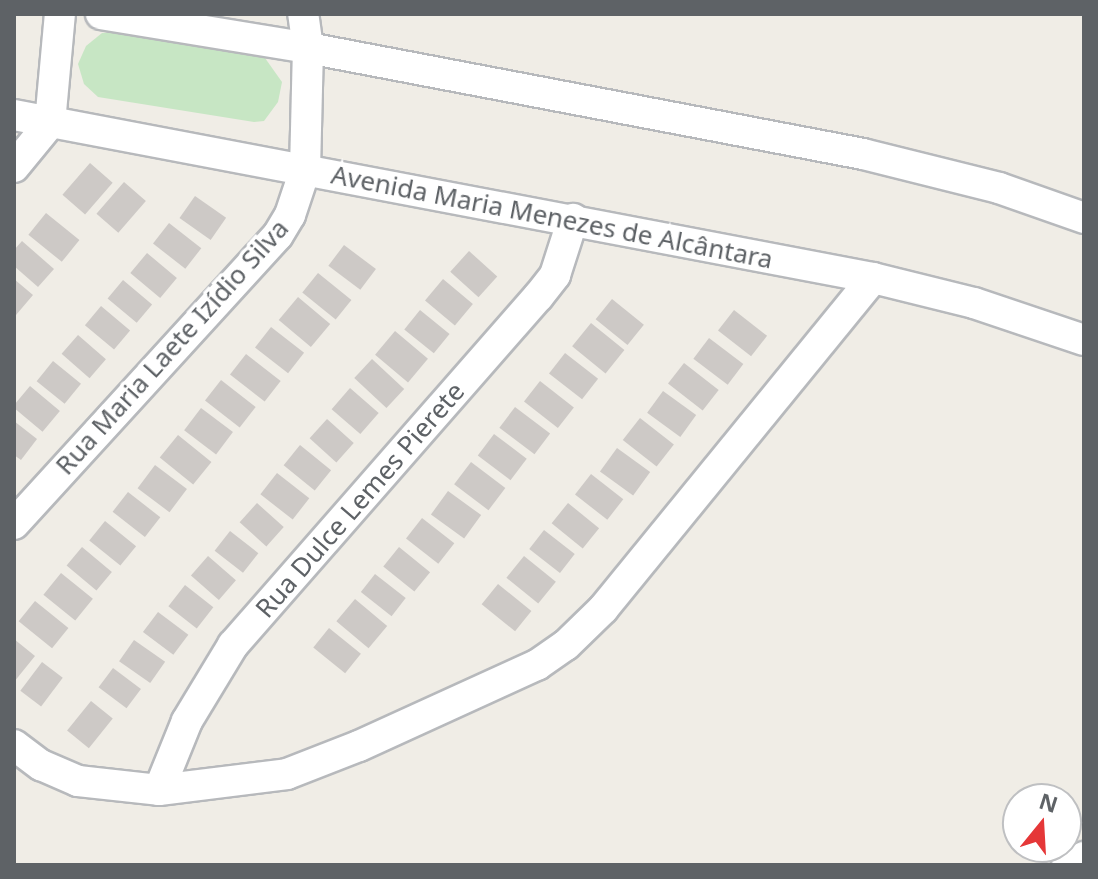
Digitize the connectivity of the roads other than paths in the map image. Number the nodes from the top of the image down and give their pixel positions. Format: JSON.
{"nodes":[{"id":1,"x":60,"y":14,"type":"edge"},
{"id":2,"x":101,"y":14,"type":"edge"},
{"id":3,"x":303,"y":14,"type":"edge"},
{"id":4,"x":308,"y":48,"type":"junction"},
{"id":5,"x":14,"y":115,"type":"edge"},
{"id":6,"x":50,"y":123,"type":"junction"},
{"id":7,"x":14,"y":167,"type":"edge"},
{"id":8,"x":305,"y":170,"type":"junction"},
{"id":9,"x":1084,"y":218,"type":"edge"},
{"id":10,"x":573,"y":219,"type":"junction"},
{"id":11,"x":873,"y":278,"type":"junction"},
{"id":12,"x":1084,"y":340,"type":"edge"},
{"id":13,"x":14,"y":524,"type":"edge"},
{"id":14,"x":14,"y":745,"type":"edge"},
{"id":15,"x":159,"y":790,"type":"junction"},
{"id":16,"x":1084,"y":857,"type":"edge"},
{"id":17,"x":1067,"y":865,"type":"edge"}],
"edges":[{"from":1,"to":6,"type":"street"},
{"from":2,"to":4,"type":"street"},
{"from":3,"to":4,"type":"street","name":"Rua Maria Laete Izídio Silva"},
{"from":4,"to":8,"type":"street","name":"Rua Maria Laete Izídio Silva"},
{"from":4,"to":9,"type":"street"},
{"from":5,"to":6,"type":"street","name":"Avenida Maria Menezes de Alcântara"},
{"from":6,"to":7,"type":"street"},
{"from":6,"to":8,"type":"street","name":"Avenida Maria Menezes de Alcântara"},
{"from":8,"to":10,"type":"street","name":"Avenida Maria Menezes de Alcântara"},
{"from":8,"to":13,"type":"street","name":"Rua Maria Laete Izídio Silva"},
{"from":10,"to":11,"type":"street","name":"Avenida Maria Menezes de Alcântara"},
{"from":10,"to":15,"type":"street","name":"Rua Dulce Lemes Pierete"},
{"from":11,"to":12,"type":"street","name":"Avenida Maria Menezes de Alcântara"},
{"from":11,"to":15,"type":"street"},
{"from":14,"to":15,"type":"street"},
{"from":16,"to":17,"type":"street"}]}
